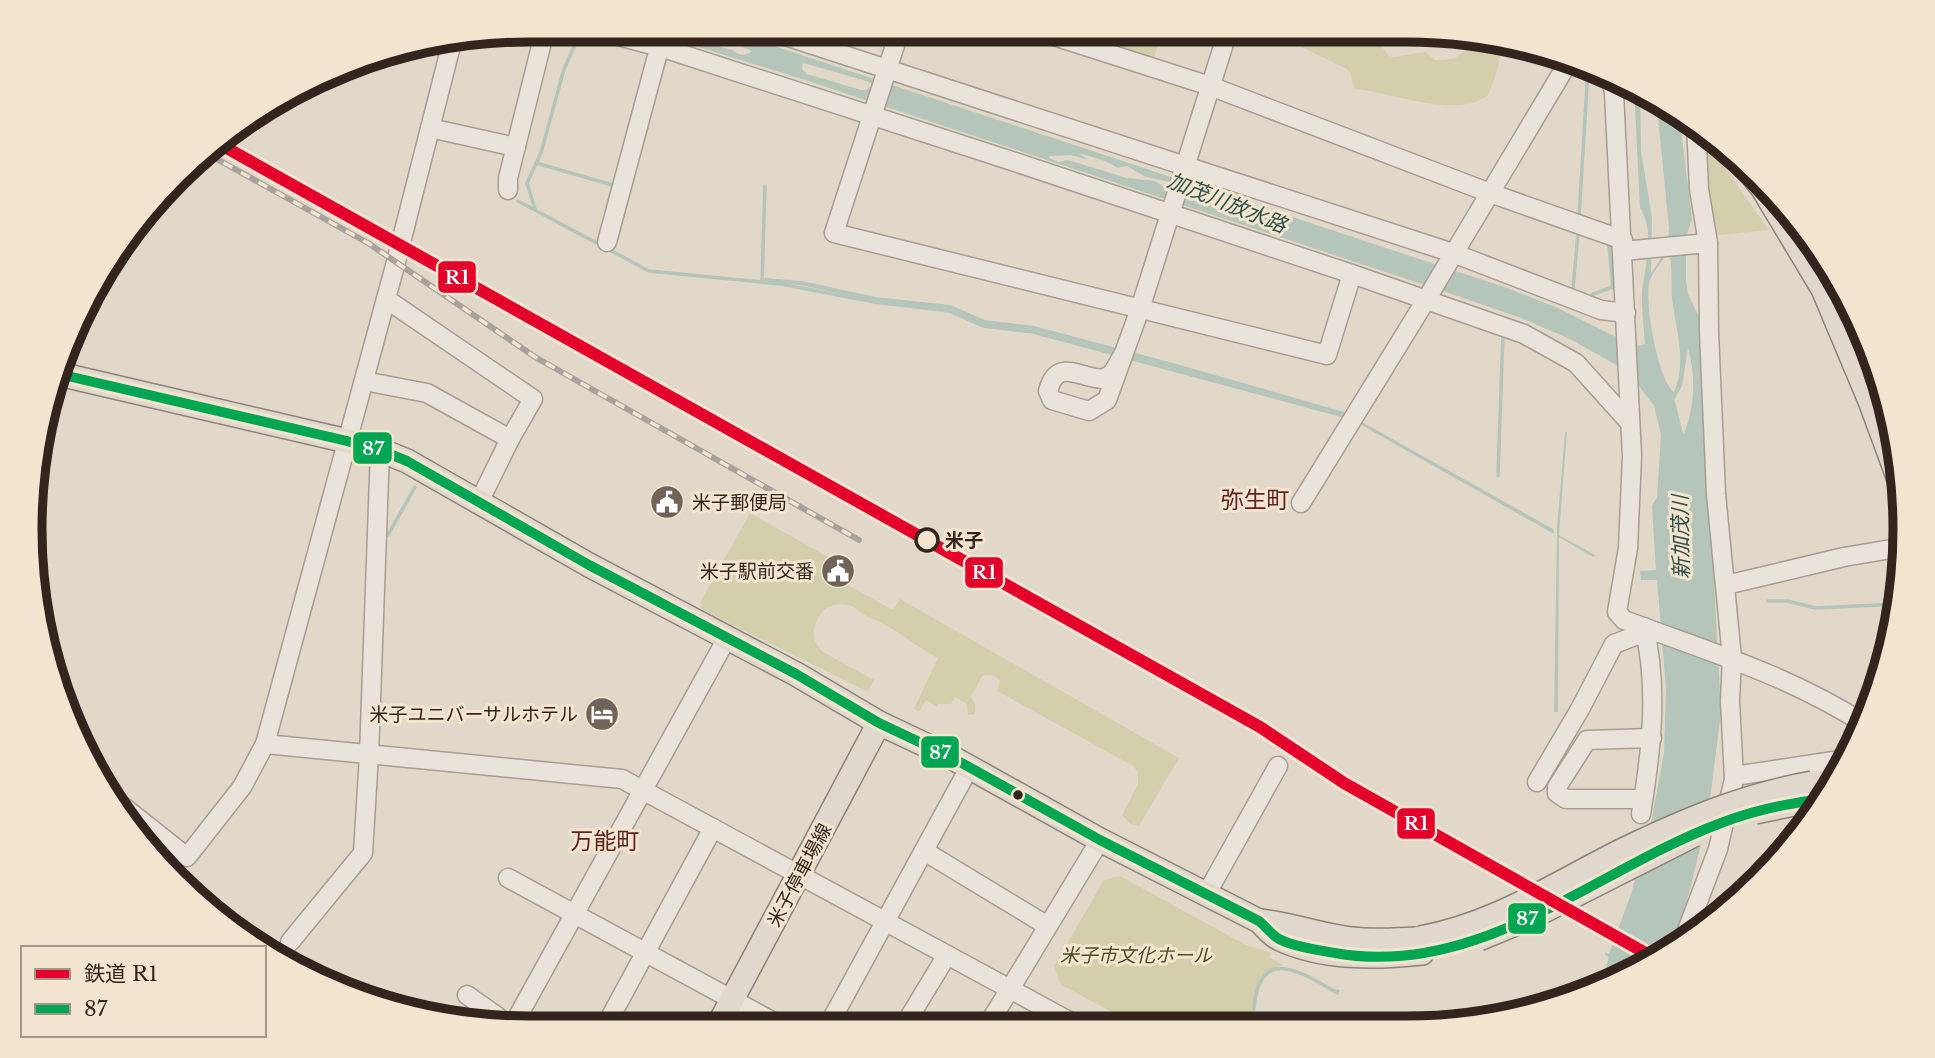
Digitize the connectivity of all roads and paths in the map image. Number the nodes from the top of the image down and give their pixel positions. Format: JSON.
{"nodes":[{"id":1,"x":542,"y":42,"type":"edge"},
{"id":2,"x":661,"y":42,"type":"edge"},
{"id":3,"x":668,"y":42,"type":"edge"},
{"id":4,"x":802,"y":42,"type":"edge"},
{"id":5,"x":896,"y":42,"type":"edge"},
{"id":6,"x":1072,"y":42,"type":"edge"},
{"id":7,"x":1224,"y":42,"type":"edge"},
{"id":8,"x":451,"y":48,"type":"edge"},
{"id":9,"x":1564,"y":69,"type":"edge"},
{"id":10,"x":887,"y":71,"type":"junction"},
{"id":11,"x":1210,"y":86,"type":"junction"},
{"id":12,"x":1613,"y":88,"type":"edge"},
{"id":13,"x":874,"y":112,"type":"junction"},
{"id":14,"x":430,"y":128,"type":"junction"},
{"id":15,"x":1697,"y":139,"type":"edge"},
{"id":16,"x":516,"y":147,"type":"junction"},
{"id":17,"x":1184,"y":169,"type":"junction"},
{"id":18,"x":508,"y":190,"type":"dead end"},
{"id":19,"x":1490,"y":193,"type":"junction"},
{"id":20,"x":1170,"y":212,"type":"junction"},
{"id":21,"x":1782,"y":220,"type":"edge"},
{"id":22,"x":607,"y":242,"type":"dead end"},
{"id":23,"x":1702,"y":243,"type":"junction"},
{"id":24,"x":1627,"y":247,"type":"junction"},
{"id":25,"x":1451,"y":256,"type":"junction"},
{"id":26,"x":1352,"y":274,"type":"junction"},
{"id":27,"x":1429,"y":295,"type":"junction"},
{"id":28,"x":386,"y":299,"type":"junction"},
{"id":29,"x":1140,"y":309,"type":"junction"},
{"id":30,"x":1626,"y":313,"type":"junction"},
{"id":31,"x":1124,"y":353,"type":"junction"},
{"id":32,"x":67,"y":376,"type":"edge"},
{"id":33,"x":364,"y":381,"type":"junction"},
{"id":34,"x":1630,"y":423,"type":"junction"},
{"id":35,"x":510,"y":439,"type":"junction"},
{"id":36,"x":347,"y":441,"type":"junction"},
{"id":37,"x":1885,"y":443,"type":"edge"},
{"id":38,"x":380,"y":450,"type":"junction"},
{"id":39,"x":479,"y":502,"type":"junction"},
{"id":40,"x":1301,"y":503,"type":"dead end"},
{"id":41,"x":1892,"y":549,"type":"edge"},
{"id":42,"x":1726,"y":585,"type":"junction"},
{"id":43,"x":1648,"y":631,"type":"junction"},
{"id":44,"x":727,"y":638,"type":"junction"},
{"id":45,"x":1728,"y":656,"type":"junction"},
{"id":46,"x":1856,"y":715,"type":"edge"},
{"id":47,"x":879,"y":723,"type":"junction"},
{"id":48,"x":1652,"y":738,"type":"junction"},
{"id":49,"x":265,"y":744,"type":"junction"},
{"id":50,"x":369,"y":755,"type":"junction"},
{"id":51,"x":1834,"y":761,"type":"edge"},
{"id":52,"x":1278,"y":766,"type":"dead end"},
{"id":53,"x":969,"y":768,"type":"junction"},
{"id":54,"x":1734,"y":776,"type":"junction"},
{"id":55,"x":1537,"y":782,"type":"dead end"},
{"id":56,"x":642,"y":789,"type":"junction"},
{"id":57,"x":1815,"y":794,"type":"edge"},
{"id":58,"x":713,"y":828,"type":"junction"},
{"id":59,"x":147,"y":830,"type":"edge"},
{"id":60,"x":1100,"y":840,"type":"junction"},
{"id":61,"x":924,"y":851,"type":"junction"},
{"id":62,"x":798,"y":876,"type":"junction"},
{"id":63,"x":508,"y":878,"type":"dead end"},
{"id":64,"x":1207,"y":893,"type":"junction"},
{"id":65,"x":575,"y":914,"type":"junction"},
{"id":66,"x":884,"y":920,"type":"junction"},
{"id":67,"x":1046,"y":925,"type":"junction"},
{"id":68,"x":1688,"y":925,"type":"edge"},
{"id":69,"x":290,"y":942,"type":"dead end"},
{"id":70,"x":646,"y":952,"type":"junction"},
{"id":71,"x":947,"y":955,"type":"junction"},
{"id":72,"x":1010,"y":989,"type":"junction"},
{"id":73,"x":467,"y":995,"type":"dead end"},
{"id":74,"x":732,"y":999,"type":"junction"},
{"id":75,"x":495,"y":1015,"type":"edge"},
{"id":76,"x":518,"y":1016,"type":"edge"},
{"id":77,"x":612,"y":1016,"type":"edge"},
{"id":78,"x":724,"y":1016,"type":"edge"},
{"id":79,"x":763,"y":1016,"type":"edge"},
{"id":80,"x":833,"y":1016,"type":"edge"},
{"id":81,"x":910,"y":1016,"type":"edge"},
{"id":82,"x":993,"y":1016,"type":"edge"},
{"id":83,"x":1060,"y":1016,"type":"edge"}],
"edges":[{"from":1,"to":16,"type":"street"},
{"from":2,"to":22,"type":"street"},
{"from":3,"to":13,"type":"street"},
{"from":4,"to":10,"type":"street"},
{"from":5,"to":10,"type":"street"},
{"from":6,"to":11,"type":"street"},
{"from":7,"to":11,"type":"street"},
{"from":8,"to":14,"type":"street"},
{"from":9,"to":19,"type":"street"},
{"from":10,"to":13,"type":"street"},
{"from":10,"to":17,"type":"street"},
{"from":11,"to":17,"type":"street"},
{"from":11,"to":19,"type":"street"},
{"from":12,"to":24,"type":"street"},
{"from":13,"to":20,"type":"street"},
{"from":13,"to":29,"type":"street"},
{"from":14,"to":16,"type":"street"},
{"from":14,"to":28,"type":"street"},
{"from":15,"to":23,"type":"street"},
{"from":16,"to":18,"type":"street"},
{"from":17,"to":20,"type":"street"},
{"from":17,"to":25,"type":"street"},
{"from":19,"to":24,"type":"street"},
{"from":19,"to":25,"type":"street"},
{"from":20,"to":26,"type":"street"},
{"from":20,"to":29,"type":"street"},
{"from":21,"to":37,"type":"main road"},
{"from":23,"to":24,"type":"street"},
{"from":23,"to":42,"type":"street"},
{"from":24,"to":30,"type":"street"},
{"from":25,"to":27,"type":"street"},
{"from":25,"to":30,"type":"street"},
{"from":26,"to":27,"type":"street"},
{"from":26,"to":29,"type":"street"},
{"from":27,"to":34,"type":"street"},
{"from":27,"to":40,"type":"street"},
{"from":28,"to":33,"type":"street"},
{"from":28,"to":35,"type":"street"},
{"from":29,"to":31,"type":"street"},
{"from":30,"to":34,"type":"street"},
{"from":31,"to":31,"type":"street"},
{"from":32,"to":36,"type":"main road"},
{"from":33,"to":35,"type":"street"},
{"from":33,"to":36,"type":"street"},
{"from":34,"to":43,"type":"street"},
{"from":35,"to":39,"type":"street"},
{"from":36,"to":38,"type":"main road"},
{"from":36,"to":49,"type":"street"},
{"from":38,"to":39,"type":"main road"},
{"from":38,"to":50,"type":"street"},
{"from":39,"to":44,"type":"main road"},
{"from":41,"to":42,"type":"street"},
{"from":42,"to":45,"type":"street"},
{"from":43,"to":45,"type":"street"},
{"from":43,"to":48,"type":"street"},
{"from":43,"to":55,"type":"street"},
{"from":44,"to":47,"type":"main road"},
{"from":44,"to":56,"type":"street"},
{"from":45,"to":46,"type":"street"},
{"from":45,"to":54,"type":"street"},
{"from":47,"to":53,"type":"main road"},
{"from":47,"to":62,"type":"main road","name":"米子停車場線"},
{"from":48,"to":48,"type":"street"},
{"from":49,"to":50,"type":"street"},
{"from":49,"to":59,"type":"street"},
{"from":50,"to":56,"type":"street"},
{"from":50,"to":69,"type":"street"},
{"from":51,"to":54,"type":"street"},
{"from":52,"to":64,"type":"street"},
{"from":53,"to":60,"type":"main road"},
{"from":53,"to":61,"type":"street"},
{"from":54,"to":68,"type":"street"},
{"from":56,"to":58,"type":"street"},
{"from":56,"to":65,"type":"street"},
{"from":57,"to":64,"type":"main road","bridge":true},
{"from":58,"to":62,"type":"street"},
{"from":58,"to":70,"type":"street"},
{"from":60,"to":64,"type":"main road"},
{"from":60,"to":67,"type":"street"},
{"from":61,"to":66,"type":"street"},
{"from":61,"to":67,"type":"street"},
{"from":62,"to":66,"type":"street"},
{"from":62,"to":74,"type":"main road","name":"米子停車場線"},
{"from":63,"to":65,"type":"street"},
{"from":65,"to":70,"type":"street"},
{"from":65,"to":76,"type":"street"},
{"from":66,"to":71,"type":"street"},
{"from":66,"to":80,"type":"street"},
{"from":67,"to":72,"type":"street"},
{"from":70,"to":74,"type":"street"},
{"from":70,"to":77,"type":"street"},
{"from":71,"to":72,"type":"street"},
{"from":71,"to":81,"type":"street"},
{"from":72,"to":82,"type":"street"},
{"from":72,"to":83,"type":"street"},
{"from":73,"to":75,"type":"street"},
{"from":74,"to":78,"type":"main road","name":"米子停車場線"},
{"from":74,"to":79,"type":"street"}]}
